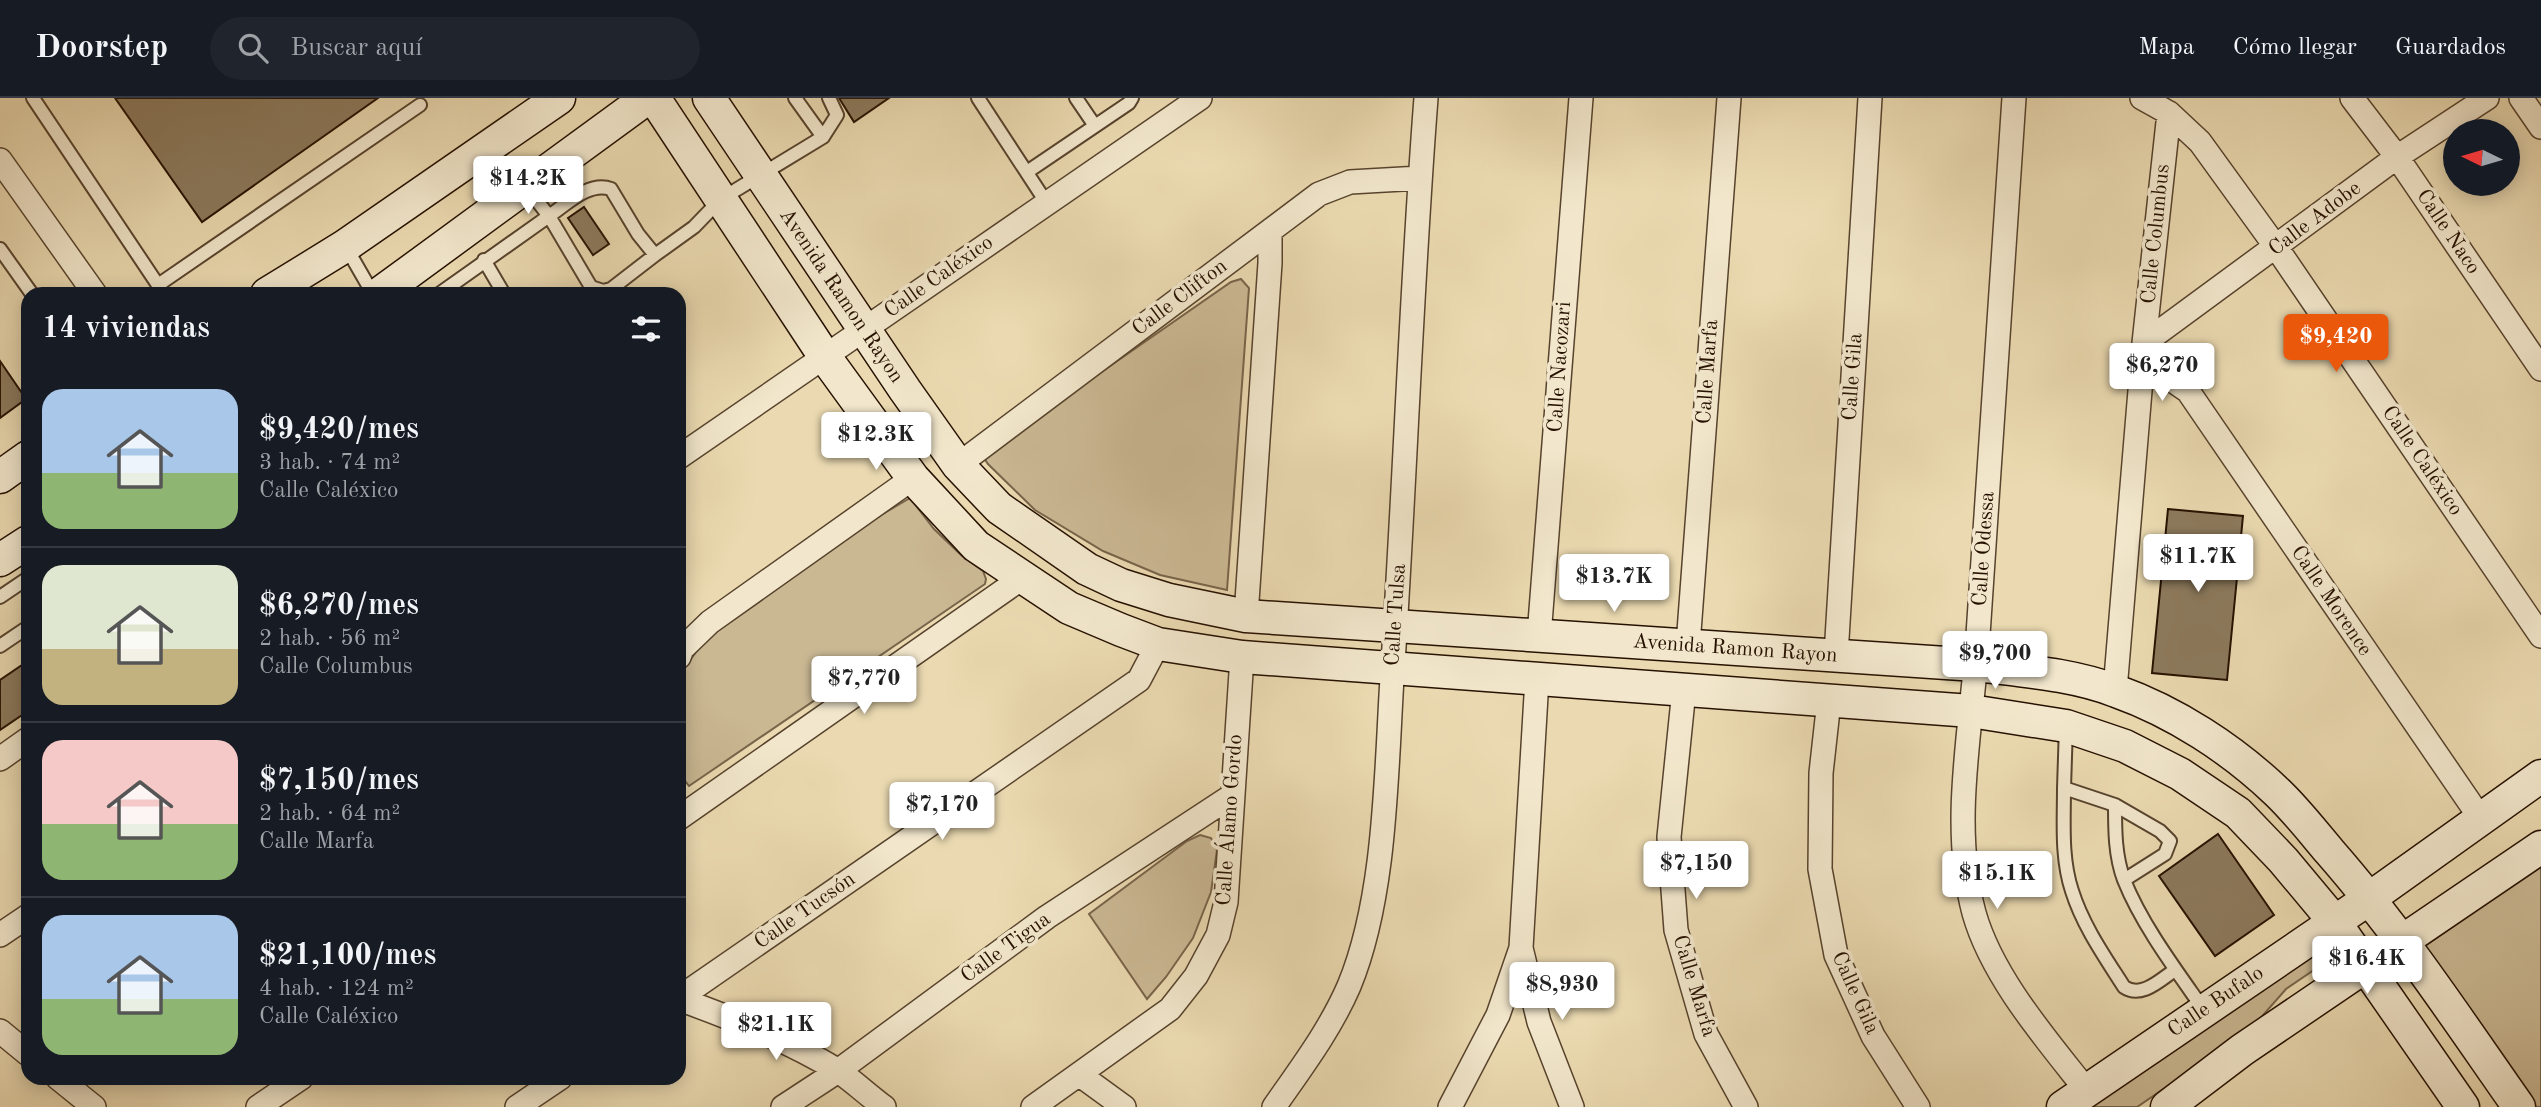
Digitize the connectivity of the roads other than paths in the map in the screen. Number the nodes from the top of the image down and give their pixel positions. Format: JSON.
{"nodes":[{"id":1,"x":33,"y":98,"type":"edge"},
{"id":2,"x":648,"y":98,"type":"edge"},
{"id":3,"x":654,"y":98,"type":"edge"},
{"id":4,"x":709,"y":98,"type":"edge"},
{"id":5,"x":795,"y":98,"type":"edge"},
{"id":6,"x":829,"y":98,"type":"edge"},
{"id":7,"x":978,"y":98,"type":"edge"},
{"id":8,"x":1076,"y":98,"type":"edge"},
{"id":9,"x":1132,"y":98,"type":"edge"},
{"id":10,"x":1200,"y":98,"type":"edge"},
{"id":11,"x":1426,"y":98,"type":"edge"},
{"id":12,"x":1580,"y":98,"type":"edge"},
{"id":13,"x":1729,"y":98,"type":"edge"},
{"id":14,"x":1870,"y":98,"type":"edge"},
{"id":15,"x":2014,"y":98,"type":"edge"},
{"id":16,"x":2142,"y":98,"type":"edge"},
{"id":17,"x":2352,"y":98,"type":"edge"},
{"id":18,"x":2487,"y":98,"type":"edge"},
{"id":19,"x":2521,"y":98,"type":"edge"},
{"id":20,"x":550,"y":101,"type":"edge"},
{"id":21,"x":420,"y":104,"type":"dead end"},
{"id":22,"x":2169,"y":113,"type":"junction"},
{"id":23,"x":1095,"y":126,"type":"junction"},
{"id":24,"x":2541,"y":127,"type":"edge"},
{"id":25,"x":823,"y":136,"type":"junction"},
{"id":26,"x":2397,"y":157,"type":"junction"},
{"id":27,"x":0,"y":160,"type":"edge"},
{"id":28,"x":1027,"y":172,"type":"junction"},
{"id":29,"x":761,"y":176,"type":"junction"},
{"id":30,"x":1420,"y":178,"type":"junction"},
{"id":31,"x":526,"y":186,"type":"junction"},
{"id":32,"x":721,"y":199,"type":"junction"},
{"id":33,"x":1046,"y":202,"type":"junction"},
{"id":34,"x":549,"y":216,"type":"junction"},
{"id":35,"x":1270,"y":231,"type":"junction"},
{"id":36,"x":345,"y":246,"type":"junction"},
{"id":37,"x":2276,"y":247,"type":"junction"},
{"id":38,"x":0,"y":249,"type":"edge"},
{"id":39,"x":655,"y":255,"type":"junction"},
{"id":40,"x":484,"y":260,"type":"junction"},
{"id":41,"x":397,"y":285,"type":"edge"},
{"id":42,"x":27,"y":287,"type":"edge"},
{"id":43,"x":90,"y":287,"type":"edge"},
{"id":44,"x":160,"y":287,"type":"edge"},
{"id":45,"x":164,"y":287,"type":"edge"},
{"id":46,"x":278,"y":287,"type":"edge"},
{"id":47,"x":369,"y":287,"type":"edge"},
{"id":48,"x":448,"y":287,"type":"edge"},
{"id":49,"x":501,"y":287,"type":"edge"},
{"id":50,"x":592,"y":287,"type":"edge"},
{"id":51,"x":614,"y":287,"type":"edge"},
{"id":52,"x":864,"y":330,"type":"junction"},
{"id":53,"x":2144,"y":343,"type":"junction"},
{"id":54,"x":825,"y":357,"type":"junction"},
{"id":55,"x":2143,"y":366,"type":"junction"},
{"id":56,"x":2541,"y":369,"type":"edge"},
{"id":57,"x":686,"y":452,"type":"edge"},
{"id":58,"x":21,"y":462,"type":"edge"},
{"id":59,"x":958,"y":465,"type":"junction"},
{"id":60,"x":0,"y":477,"type":"edge"},
{"id":61,"x":913,"y":478,"type":"junction"},
{"id":62,"x":21,"y":546,"type":"edge"},
{"id":63,"x":0,"y":560,"type":"edge"},
{"id":64,"x":1022,"y":578,"type":"junction"},
{"id":65,"x":21,"y":583,"type":"edge"},
{"id":66,"x":0,"y":597,"type":"edge"},
{"id":67,"x":1246,"y":616,"type":"junction"},
{"id":68,"x":1396,"y":627,"type":"junction"},
{"id":69,"x":21,"y":632,"type":"edge"},
{"id":70,"x":1539,"y":636,"type":"junction"},
{"id":71,"x":2541,"y":636,"type":"edge"},
{"id":72,"x":1158,"y":644,"type":"junction"},
{"id":73,"x":686,"y":645,"type":"edge"},
{"id":74,"x":1688,"y":645,"type":"junction"},
{"id":75,"x":0,"y":646,"type":"edge"},
{"id":76,"x":1836,"y":655,"type":"junction"},
{"id":77,"x":1242,"y":657,"type":"junction"},
{"id":78,"x":1976,"y":665,"type":"junction"},
{"id":79,"x":1393,"y":669,"type":"junction"},
{"id":80,"x":1537,"y":679,"type":"junction"},
{"id":81,"x":1684,"y":690,"type":"junction"},
{"id":82,"x":2115,"y":690,"type":"junction"},
{"id":83,"x":1829,"y":701,"type":"junction"},
{"id":84,"x":1971,"y":711,"type":"junction"},
{"id":85,"x":2066,"y":726,"type":"junction"},
{"id":86,"x":21,"y":744,"type":"edge"},
{"id":87,"x":0,"y":759,"type":"edge"},
{"id":88,"x":2541,"y":776,"type":"edge"},
{"id":89,"x":2064,"y":788,"type":"junction"},
{"id":90,"x":1233,"y":795,"type":"junction"},
{"id":91,"x":2115,"y":805,"type":"junction"},
{"id":92,"x":686,"y":810,"type":"edge"},
{"id":93,"x":2481,"y":819,"type":"junction"},
{"id":94,"x":2541,"y":847,"type":"edge"},
{"id":95,"x":2124,"y":880,"type":"junction"},
{"id":96,"x":2370,"y":898,"type":"junction"},
{"id":97,"x":21,"y":921,"type":"edge"},
{"id":98,"x":2334,"y":921,"type":"junction"},
{"id":99,"x":0,"y":935,"type":"edge"},
{"id":100,"x":2402,"y":940,"type":"junction"},
{"id":101,"x":1521,"y":948,"type":"junction"},
{"id":102,"x":2364,"y":966,"type":"junction"},
{"id":103,"x":2175,"y":970,"type":"junction"},
{"id":104,"x":686,"y":994,"type":"edge"},
{"id":105,"x":686,"y":1002,"type":"edge"},
{"id":106,"x":2204,"y":1010,"type":"junction"},
{"id":107,"x":0,"y":1031,"type":"edge"},
{"id":108,"x":21,"y":1048,"type":"edge"},
{"id":109,"x":838,"y":1071,"type":"junction"},
{"id":110,"x":1080,"y":1075,"type":"junction"},
{"id":111,"x":67,"y":1085,"type":"edge"},
{"id":112,"x":291,"y":1085,"type":"edge"},
{"id":113,"x":550,"y":1085,"type":"edge"},
{"id":114,"x":2075,"y":1099,"type":"edge"},
{"id":115,"x":94,"y":1107,"type":"edge"},
{"id":116,"x":258,"y":1107,"type":"edge"},
{"id":117,"x":517,"y":1107,"type":"edge"},
{"id":118,"x":783,"y":1107,"type":"edge"},
{"id":119,"x":884,"y":1107,"type":"edge"},
{"id":120,"x":1033,"y":1107,"type":"edge"},
{"id":121,"x":1124,"y":1107,"type":"edge"},
{"id":122,"x":1274,"y":1107,"type":"edge"},
{"id":123,"x":1450,"y":1107,"type":"edge"},
{"id":124,"x":1572,"y":1107,"type":"edge"},
{"id":125,"x":1746,"y":1107,"type":"edge"},
{"id":126,"x":1918,"y":1107,"type":"edge"},
{"id":127,"x":2167,"y":1107,"type":"edge"},
{"id":128,"x":2463,"y":1107,"type":"edge"},
{"id":129,"x":2519,"y":1107,"type":"edge"}],
"edges":[{"from":1,"to":44,"type":"lane"},
{"from":2,"to":31,"type":"main road"},
{"from":3,"to":32,"type":"main road"},
{"from":4,"to":29,"type":"main road","name":"Avenida Ramon Rayon"},
{"from":5,"to":25,"type":"lane"},
{"from":6,"to":25,"type":"lane"},
{"from":7,"to":28,"type":"lane"},
{"from":8,"to":23,"type":"lane"},
{"from":9,"to":23,"type":"lane"},
{"from":10,"to":33,"type":"street","name":"Calle Caléxico"},
{"from":11,"to":30,"type":"street","name":"Calle Tulsa"},
{"from":12,"to":70,"type":"street","name":"Calle Nacozari"},
{"from":13,"to":74,"type":"street","name":"Calle Marfa"},
{"from":14,"to":76,"type":"street","name":"Calle Gila"},
{"from":15,"to":78,"type":"street","name":"Calle Odessa"},
{"from":16,"to":22,"type":"street","name":"Calle Caléxico"},
{"from":17,"to":26,"type":"street","name":"Calle Naco"},
{"from":18,"to":26,"type":"street","name":"Calle Adobe"},
{"from":19,"to":24,"type":"street"},
{"from":20,"to":36,"type":"main road"},
{"from":21,"to":45,"type":"lane"},
{"from":22,"to":37,"type":"street","name":"Calle Caléxico"},
{"from":22,"to":53,"type":"street","name":"Calle Columbus"},
{"from":23,"to":28,"type":"lane"},
{"from":25,"to":29,"type":"lane"},
{"from":26,"to":37,"type":"street","name":"Calle Adobe"},
{"from":26,"to":56,"type":"street","name":"Calle Naco"},
{"from":27,"to":43,"type":"street"},
{"from":28,"to":33,"type":"lane"},
{"from":29,"to":32,"type":"lane"},
{"from":29,"to":52,"type":"main road","name":"Avenida Ramon Rayon"},
{"from":30,"to":35,"type":"street","name":"Calle Clifton"},
{"from":30,"to":68,"type":"street","name":"Calle Tulsa"},
{"from":31,"to":34,"type":"lane"},
{"from":31,"to":41,"type":"main road"},
{"from":32,"to":39,"type":"lane"},
{"from":32,"to":54,"type":"main road"},
{"from":33,"to":52,"type":"street","name":"Calle Caléxico"},
{"from":34,"to":39,"type":"lane"},
{"from":34,"to":40,"type":"lane"},
{"from":34,"to":50,"type":"lane"},
{"from":35,"to":59,"type":"street","name":"Calle Clifton"},
{"from":35,"to":67,"type":"street"},
{"from":36,"to":46,"type":"main road"},
{"from":36,"to":47,"type":"lane"},
{"from":37,"to":53,"type":"street","name":"Calle Adobe"},
{"from":37,"to":71,"type":"street","name":"Calle Caléxico"},
{"from":38,"to":42,"type":"lane"},
{"from":39,"to":51,"type":"lane"},
{"from":40,"to":48,"type":"lane"},
{"from":40,"to":49,"type":"lane"},
{"from":52,"to":54,"type":"street","name":"Calle Caléxico"},
{"from":52,"to":59,"type":"main road","name":"Avenida Ramon Rayon"},
{"from":53,"to":55,"type":"street","name":"Calle Columbus"},
{"from":54,"to":57,"type":"street","name":"Calle Caléxico"},
{"from":54,"to":61,"type":"main road"},
{"from":55,"to":82,"type":"street","name":"Calle Columbus"},
{"from":55,"to":93,"type":"street","name":"Calle Morence"},
{"from":58,"to":60,"type":"main road"},
{"from":59,"to":67,"type":"main road","name":"Avenida Ramon Rayon"},
{"from":61,"to":64,"type":"main road"},
{"from":61,"to":73,"type":"street"},
{"from":62,"to":63,"type":"main road"},
{"from":64,"to":72,"type":"main road"},
{"from":64,"to":92,"type":"street"},
{"from":65,"to":66,"type":"lane"},
{"from":67,"to":68,"type":"main road","name":"Avenida Ramon Rayon"},
{"from":68,"to":70,"type":"main road","name":"Avenida Ramon Rayon"},
{"from":68,"to":79,"type":"street","name":"Calle Tulsa"},
{"from":69,"to":75,"type":"lane"},
{"from":70,"to":74,"type":"main road","name":"Avenida Ramon Rayon"},
{"from":72,"to":77,"type":"main road"},
{"from":72,"to":104,"type":"street","name":"Calle Tucsón"},
{"from":74,"to":76,"type":"main road","name":"Avenida Ramon Rayon"},
{"from":76,"to":78,"type":"main road","name":"Avenida Ramon Rayon"},
{"from":77,"to":79,"type":"main road"},
{"from":77,"to":90,"type":"street","name":"Calle Álamo Gordo"},
{"from":78,"to":82,"type":"main road","name":"Avenida Ramon Rayon"},
{"from":78,"to":84,"type":"street","name":"Calle Odessa"},
{"from":79,"to":80,"type":"main road"},
{"from":79,"to":122,"type":"street","name":"Calle Tulsa"},
{"from":80,"to":81,"type":"main road"},
{"from":80,"to":101,"type":"street"},
{"from":81,"to":83,"type":"main road"},
{"from":81,"to":125,"type":"street","name":"Calle Marfa"},
{"from":82,"to":96,"type":"main road","name":"Avenida Ramon Rayon"},
{"from":83,"to":84,"type":"main road"},
{"from":83,"to":126,"type":"street","name":"Calle Gila"},
{"from":84,"to":85,"type":"main road"},
{"from":84,"to":114,"type":"street","name":"Calle Odessa"},
{"from":85,"to":89,"type":"lane"},
{"from":85,"to":98,"type":"main road"},
{"from":86,"to":87,"type":"street"},
{"from":88,"to":93,"type":"main road","name":"Calle Bufalo"},
{"from":89,"to":91,"type":"lane"},
{"from":89,"to":103,"type":"lane"},
{"from":90,"to":109,"type":"street","name":"Calle Tigua"},
{"from":90,"to":110,"type":"street","name":"Calle Álamo Gordo"},
{"from":91,"to":95,"type":"lane"},
{"from":91,"to":95,"type":"lane"},
{"from":93,"to":96,"type":"main road","name":"Calle Bufalo"},
{"from":94,"to":100,"type":"main road"},
{"from":95,"to":103,"type":"lane"},
{"from":96,"to":98,"type":"main road","name":"Calle Bufalo"},
{"from":96,"to":100,"type":"main road","name":"Avenida Ramon Rayon"},
{"from":97,"to":99,"type":"street"},
{"from":98,"to":102,"type":"main road"},
{"from":98,"to":106,"type":"main road","name":"Calle Bufalo"},
{"from":100,"to":102,"type":"main road"},
{"from":100,"to":129,"type":"main road","name":"Avenida Ramon Rayon"},
{"from":101,"to":123,"type":"street"},
{"from":101,"to":124,"type":"street"},
{"from":102,"to":127,"type":"main road"},
{"from":102,"to":128,"type":"main road"},
{"from":103,"to":106,"type":"lane"},
{"from":105,"to":109,"type":"street"},
{"from":106,"to":114,"type":"main road","name":"Calle Bufalo"},
{"from":107,"to":108,"type":"street"},
{"from":109,"to":118,"type":"street","name":"Calle Tigua"},
{"from":109,"to":119,"type":"street"},
{"from":110,"to":120,"type":"street","name":"Calle Álamo Gordo"},
{"from":110,"to":121,"type":"street"},
{"from":111,"to":115,"type":"street"},
{"from":112,"to":116,"type":"street"},
{"from":113,"to":117,"type":"street"}]}
